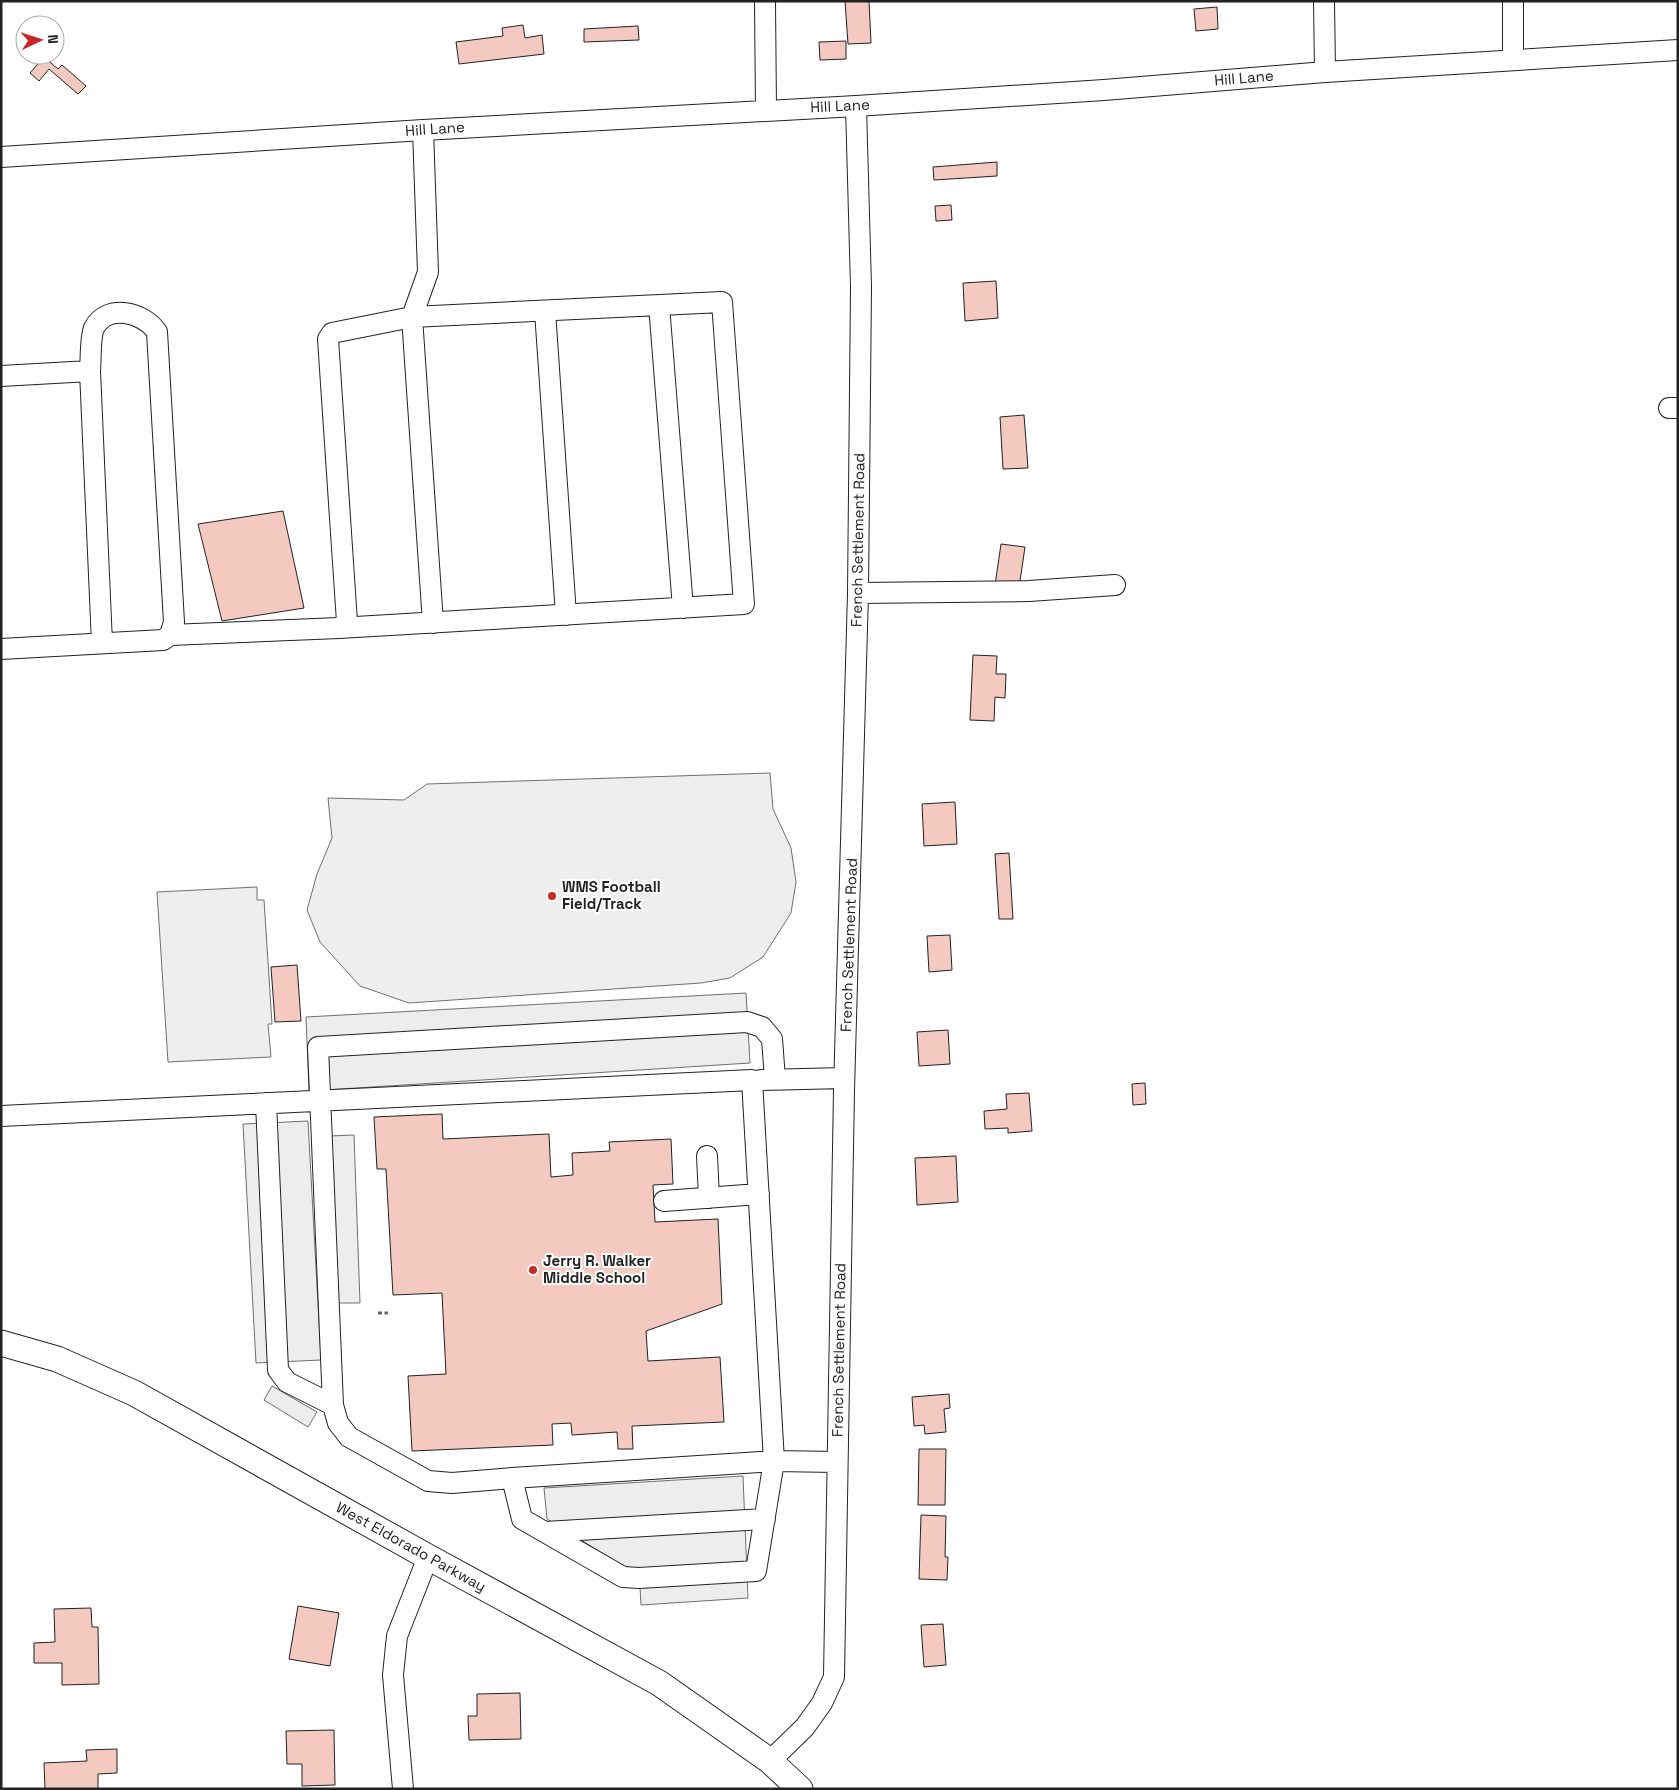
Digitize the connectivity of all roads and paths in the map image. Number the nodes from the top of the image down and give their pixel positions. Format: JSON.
{"nodes":[{"id":1,"x":765,"y":1,"type":"edge"},
{"id":2,"x":1324,"y":1,"type":"edge"},
{"id":3,"x":1513,"y":1,"type":"edge"},
{"id":4,"x":1678,"y":50,"type":"edge"},
{"id":5,"x":1513,"y":60,"type":"junction"},
{"id":6,"x":1325,"y":72,"type":"junction"},
{"id":7,"x":856,"y":106,"type":"junction"},
{"id":8,"x":766,"y":110,"type":"junction"},
{"id":9,"x":423,"y":130,"type":"junction"},
{"id":10,"x":1,"y":157,"type":"edge"},
{"id":11,"x":659,"y":305,"type":"junction"},
{"id":12,"x":546,"y":311,"type":"junction"},
{"id":13,"x":412,"y":317,"type":"junction"},
{"id":14,"x":90,"y":371,"type":"junction"},
{"id":15,"x":1,"y":376,"type":"edge"},
{"id":16,"x":1114,"y":585,"type":"dead end"},
{"id":17,"x":858,"y":593,"type":"junction"},
{"id":18,"x":683,"y":608,"type":"junction"},
{"id":19,"x":566,"y":615,"type":"junction"},
{"id":20,"x":433,"y":623,"type":"junction"},
{"id":21,"x":339,"y":628,"type":"junction"},
{"id":22,"x":170,"y":635,"type":"junction"},
{"id":23,"x":102,"y":643,"type":"junction"},
{"id":24,"x":1,"y":649,"type":"edge"},
{"id":25,"x":844,"y":1078,"type":"junction"},
{"id":26,"x":775,"y":1079,"type":"junction"},
{"id":27,"x":752,"y":1080,"type":"junction"},
{"id":28,"x":319,"y":1101,"type":"junction"},
{"id":29,"x":266,"y":1103,"type":"junction"},
{"id":30,"x":1,"y":1116,"type":"edge"},
{"id":31,"x":707,"y":1156,"type":"dead end"},
{"id":32,"x":759,"y":1194,"type":"junction"},
{"id":33,"x":709,"y":1198,"type":"junction"},
{"id":34,"x":664,"y":1201,"type":"dead end"},
{"id":35,"x":378,"y":1313,"type":"dead end"},
{"id":36,"x":388,"y":1313,"type":"dead end"},
{"id":37,"x":1,"y":1343,"type":"edge"},
{"id":38,"x":333,"y":1405,"type":"junction"},
{"id":39,"x":774,"y":1461,"type":"junction"},
{"id":40,"x":837,"y":1462,"type":"junction"},
{"id":41,"x":512,"y":1478,"type":"junction"},
{"id":42,"x":765,"y":1519,"type":"junction"},
{"id":43,"x":545,"y":1532,"type":"junction"},
{"id":44,"x":428,"y":1558,"type":"junction"},
{"id":45,"x":770,"y":1761,"type":"junction"},
{"id":46,"x":403,"y":1789,"type":"edge"},
{"id":47,"x":800,"y":1789,"type":"edge"}],
"edges":[{"from":1,"to":8,"type":"street"},
{"from":2,"to":6,"type":"street"},
{"from":3,"to":5,"type":"street"},
{"from":4,"to":5,"type":"street","name":"Hill Lane"},
{"from":5,"to":6,"type":"street","name":"Hill Lane"},
{"from":6,"to":7,"type":"street","name":"Hill Lane"},
{"from":7,"to":8,"type":"street","name":"Hill Lane"},
{"from":7,"to":17,"type":"street","name":"French Settlement Road"},
{"from":8,"to":9,"type":"street","name":"Hill Lane"},
{"from":9,"to":10,"type":"street","name":"Hill Lane"},
{"from":9,"to":13,"type":"street"},
{"from":11,"to":12,"type":"street"},
{"from":11,"to":18,"type":"street"},
{"from":11,"to":18,"type":"street"},
{"from":12,"to":13,"type":"street"},
{"from":12,"to":19,"type":"street"},
{"from":13,"to":20,"type":"street"},
{"from":13,"to":21,"type":"street"},
{"from":14,"to":15,"type":"street"},
{"from":14,"to":22,"type":"street"},
{"from":14,"to":23,"type":"street"},
{"from":16,"to":17,"type":"street"},
{"from":17,"to":25,"type":"street","name":"French Settlement Road"},
{"from":18,"to":19,"type":"street"},
{"from":19,"to":20,"type":"street"},
{"from":20,"to":21,"type":"street"},
{"from":21,"to":22,"type":"street"},
{"from":22,"to":23,"type":"street"},
{"from":23,"to":24,"type":"street"},
{"from":25,"to":26,"type":"street"},
{"from":25,"to":40,"type":"street","name":"French Settlement Road"},
{"from":26,"to":27,"type":"street"},
{"from":26,"to":28,"type":"street"},
{"from":27,"to":28,"type":"street"},
{"from":27,"to":32,"type":"street"},
{"from":28,"to":29,"type":"street"},
{"from":28,"to":38,"type":"street"},
{"from":29,"to":30,"type":"street"},
{"from":29,"to":38,"type":"street"},
{"from":31,"to":33,"type":"street"},
{"from":32,"to":33,"type":"street"},
{"from":32,"to":39,"type":"street"},
{"from":33,"to":34,"type":"street"},
{"from":35,"to":36,"type":"path"},
{"from":37,"to":44,"type":"main road","name":"West Eldorado Parkway"},
{"from":38,"to":41,"type":"street"},
{"from":39,"to":40,"type":"street"},
{"from":39,"to":41,"type":"street"},
{"from":39,"to":42,"type":"street"},
{"from":40,"to":45,"type":"street","name":"French Settlement Road"},
{"from":41,"to":43,"type":"street"},
{"from":42,"to":43,"type":"street"},
{"from":42,"to":43,"type":"street"},
{"from":44,"to":45,"type":"main road","name":"West Eldorado Parkway"},
{"from":44,"to":46,"type":"street"},
{"from":45,"to":47,"type":"main road","name":"West Eldorado Parkway"}]}
